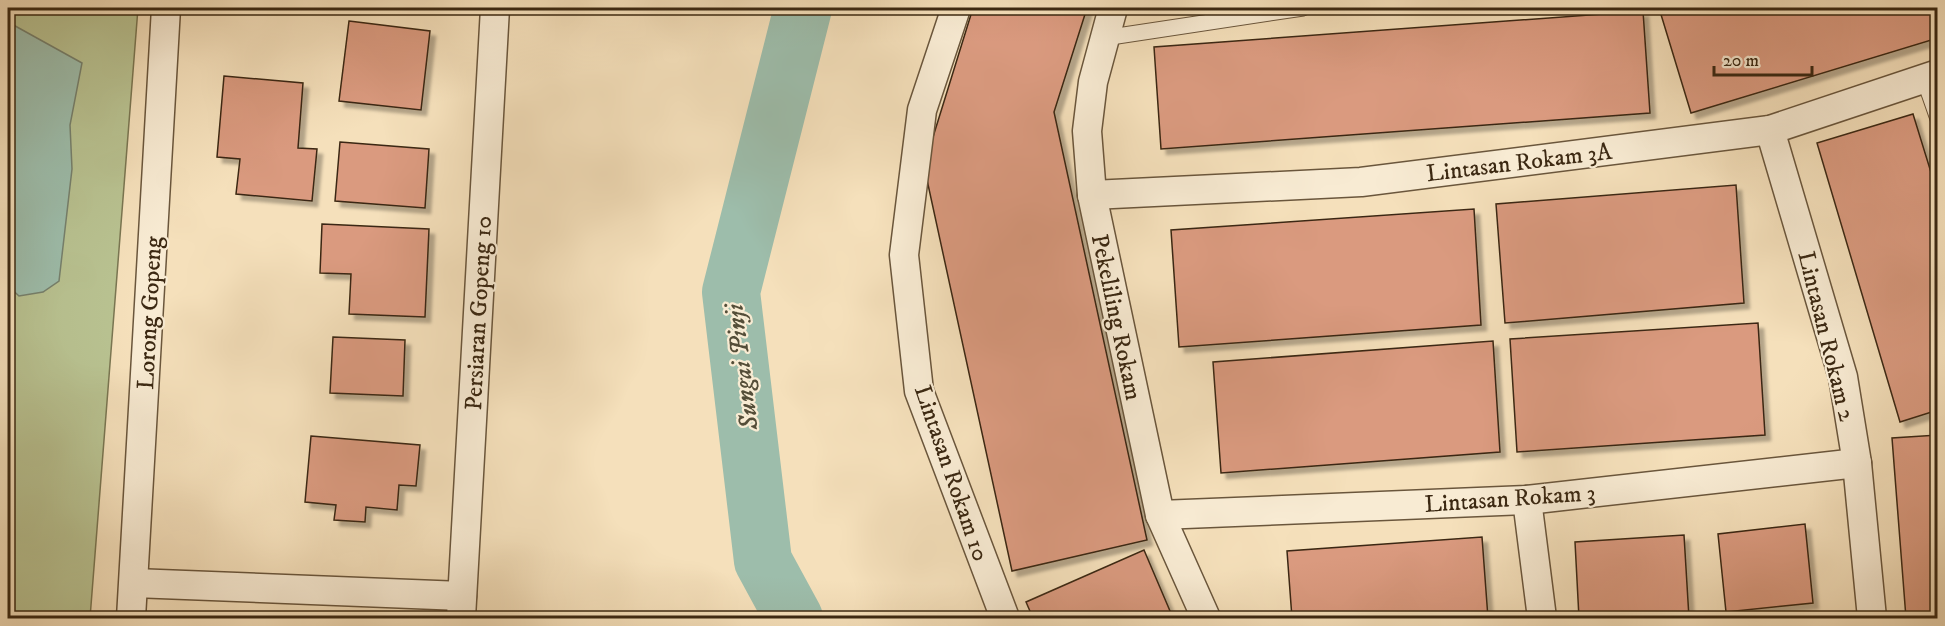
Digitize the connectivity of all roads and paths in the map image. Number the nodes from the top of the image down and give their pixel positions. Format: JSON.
{"nodes":[{"id":1,"x":166,"y":8,"type":"edge"},
{"id":2,"x":495,"y":8,"type":"edge"},
{"id":3,"x":956,"y":8,"type":"edge"},
{"id":4,"x":1113,"y":8,"type":"edge"},
{"id":5,"x":1303,"y":8,"type":"edge"},
{"id":6,"x":1104,"y":38,"type":"junction"},
{"id":7,"x":1931,"y":77,"type":"edge"},
{"id":8,"x":1938,"y":119,"type":"edge"},
{"id":9,"x":1770,"y":129,"type":"junction"},
{"id":10,"x":1092,"y":195,"type":"junction"},
{"id":11,"x":1857,"y":464,"type":"junction"},
{"id":12,"x":1527,"y":500,"type":"junction"},
{"id":13,"x":1160,"y":515,"type":"junction"},
{"id":14,"x":134,"y":583,"type":"junction"},
{"id":15,"x":461,"y":607,"type":"edge"},
{"id":16,"x":131,"y":618,"type":"edge"},
{"id":17,"x":1005,"y":618,"type":"edge"},
{"id":18,"x":1206,"y":618,"type":"edge"},
{"id":19,"x":1542,"y":618,"type":"edge"},
{"id":20,"x":1872,"y":618,"type":"edge"}],
"edges":[{"from":1,"to":14,"type":"street","name":"Lorong Gopeng"},
{"from":2,"to":15,"type":"street","name":"Persiaran Gopeng 10"},
{"from":3,"to":17,"type":"street","name":"Lintasan Rokam 10"},
{"from":4,"to":6,"type":"street","name":"Pekeliling Rokam"},
{"from":5,"to":6,"type":"lane"},
{"from":6,"to":10,"type":"street","name":"Pekeliling Rokam"},
{"from":7,"to":8,"type":"lane"},
{"from":7,"to":9,"type":"street","name":"Lintasan Rokam 3A"},
{"from":9,"to":10,"type":"street","name":"Lintasan Rokam 3A"},
{"from":9,"to":11,"type":"street","name":"Lintasan Rokam 2"},
{"from":10,"to":13,"type":"street","name":"Pekeliling Rokam"},
{"from":11,"to":12,"type":"street","name":"Lintasan Rokam 3"},
{"from":11,"to":20,"type":"street","name":"Lintasan Rokam 2"},
{"from":12,"to":13,"type":"street","name":"Lintasan Rokam 3"},
{"from":12,"to":19,"type":"street"},
{"from":13,"to":18,"type":"street","name":"Pekeliling Rokam"},
{"from":14,"to":15,"type":"street"},
{"from":14,"to":16,"type":"street","name":"Lorong Gopeng"}]}
